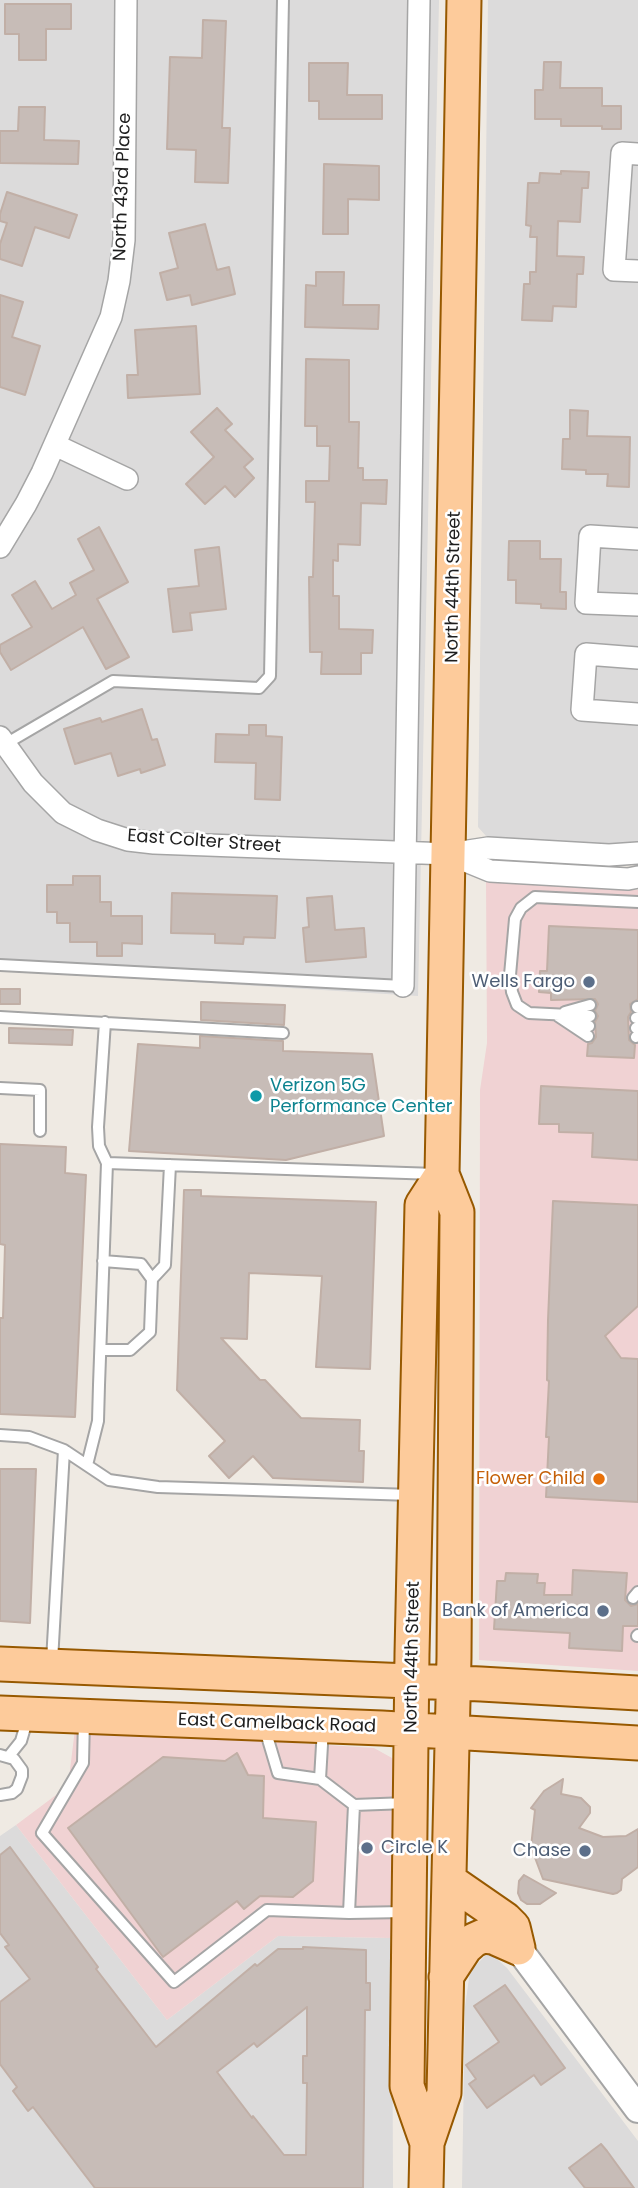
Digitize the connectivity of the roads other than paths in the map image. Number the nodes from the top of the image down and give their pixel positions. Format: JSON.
{"nodes":[{"id":1,"x":126,"y":0,"type":"edge"},
{"id":2,"x":283,"y":0,"type":"edge"},
{"id":3,"x":419,"y":0,"type":"edge"},
{"id":4,"x":464,"y":0,"type":"edge"},
{"id":5,"x":638,"y":154,"type":"edge"},
{"id":6,"x":638,"y":271,"type":"edge"},
{"id":7,"x":55,"y":445,"type":"junction"},
{"id":8,"x":127,"y":479,"type":"dead end"},
{"id":9,"x":638,"y":539,"type":"edge"},
{"id":10,"x":0,"y":547,"type":"edge"},
{"id":11,"x":638,"y":605,"type":"edge"},
{"id":12,"x":638,"y":658,"type":"edge"},
{"id":13,"x":638,"y":714,"type":"edge"},
{"id":14,"x":2,"y":743,"type":"edge"},
{"id":15,"x":405,"y":853,"type":"junction"},
{"id":16,"x":638,"y":853,"type":"edge"},
{"id":17,"x":449,"y":855,"type":"junction"},
{"id":18,"x":638,"y":877,"type":"edge"},
{"id":19,"x":638,"y":902,"type":"edge"},
{"id":20,"x":0,"y":965,"type":"edge"},
{"id":21,"x":403,"y":986,"type":"joint"},
{"id":22,"x":556,"y":1015,"type":"junction"},
{"id":23,"x":0,"y":1017,"type":"edge"},
{"id":24,"x":105,"y":1022,"type":"junction"},
{"id":25,"x":283,"y":1032,"type":"dead end"},
{"id":26,"x":0,"y":1088,"type":"edge"},
{"id":27,"x":40,"y":1131,"type":"dead end"},
{"id":28,"x":107,"y":1163,"type":"junction"},
{"id":29,"x":170,"y":1165,"type":"junction"},
{"id":30,"x":442,"y":1174,"type":"junction"},
{"id":31,"x":103,"y":1261,"type":"junction"},
{"id":32,"x":152,"y":1279,"type":"junction"},
{"id":33,"x":101,"y":1350,"type":"junction"},
{"id":34,"x":0,"y":1435,"type":"edge"},
{"id":35,"x":64,"y":1450,"type":"junction"},
{"id":36,"x":87,"y":1465,"type":"junction"},
{"id":37,"x":416,"y":1495,"type":"junction"},
{"id":38,"x":0,"y":1664,"type":"edge"},
{"id":39,"x":62,"y":1666,"type":"junction"},
{"id":40,"x":412,"y":1681,"type":"junction"},
{"id":41,"x":453,"y":1683,"type":"junction"},
{"id":42,"x":638,"y":1693,"type":"edge"},
{"id":43,"x":15,"y":1713,"type":"edge"},
{"id":44,"x":78,"y":1716,"type":"junction"},
{"id":45,"x":264,"y":1724,"type":"junction"},
{"id":46,"x":323,"y":1727,"type":"junction"},
{"id":47,"x":411,"y":1730,"type":"junction"},
{"id":48,"x":452,"y":1733,"type":"junction"},
{"id":49,"x":638,"y":1743,"type":"edge"},
{"id":50,"x":5,"y":1755,"type":"edge"},
{"id":51,"x":320,"y":1779,"type":"junction"},
{"id":52,"x":0,"y":1795,"type":"edge"},
{"id":53,"x":410,"y":1803,"type":"junction"},
{"id":54,"x":354,"y":1805,"type":"junction"},
{"id":55,"x":450,"y":1881,"type":"junction"},
{"id":56,"x":409,"y":1912,"type":"junction"},
{"id":57,"x":349,"y":1913,"type":"junction"},
{"id":58,"x":518,"y":1948,"type":"junction"},
{"id":59,"x":446,"y":1977,"type":"junction"},
{"id":60,"x":638,"y":2109,"type":"edge"},
{"id":61,"x":427,"y":2143,"type":"junction"},
{"id":62,"x":426,"y":2188,"type":"edge"}],
"edges":[{"from":1,"to":7,"type":"street","name":"North 43rd Place"},
{"from":2,"to":14,"type":"lane"},
{"from":3,"to":15,"type":"street"},
{"from":4,"to":17,"type":"main road","name":"North 44th Street"},
{"from":5,"to":6,"type":"street"},
{"from":7,"to":8,"type":"street"},
{"from":7,"to":10,"type":"street","name":"North 43rd Place"},
{"from":9,"to":11,"type":"street"},
{"from":12,"to":13,"type":"street"},
{"from":14,"to":15,"type":"street","name":"East Colter Street"},
{"from":15,"to":17,"type":"street","name":"East Colter Street"},
{"from":15,"to":21,"type":"street"},
{"from":16,"to":17,"type":"street","name":"East Colter Street"},
{"from":17,"to":18,"type":"street","name":"East Colter Street"},
{"from":17,"to":30,"type":"main road","name":"North 44th Street"},
{"from":19,"to":22,"type":"lane"},
{"from":20,"to":21,"type":"lane"},
{"from":22,"to":22,"type":"lane"},
{"from":23,"to":24,"type":"lane"},
{"from":24,"to":25,"type":"lane"},
{"from":24,"to":28,"type":"lane"},
{"from":26,"to":27,"type":"lane"},
{"from":28,"to":29,"type":"lane"},
{"from":28,"to":31,"type":"lane"},
{"from":29,"to":30,"type":"lane"},
{"from":29,"to":32,"type":"lane"},
{"from":30,"to":37,"type":"main road","name":"North 44th Street"},
{"from":30,"to":41,"type":"main road","name":"North 44th Street"},
{"from":31,"to":32,"type":"lane"},
{"from":31,"to":33,"type":"lane"},
{"from":32,"to":33,"type":"lane"},
{"from":33,"to":36,"type":"lane"},
{"from":34,"to":35,"type":"lane"},
{"from":35,"to":36,"type":"lane"},
{"from":35,"to":39,"type":"lane"},
{"from":36,"to":37,"type":"lane"},
{"from":37,"to":40,"type":"main road","name":"North 44th Street"},
{"from":38,"to":39,"type":"main road"},
{"from":39,"to":40,"type":"main road"},
{"from":39,"to":44,"type":"main road"},
{"from":40,"to":41,"type":"main road"},
{"from":40,"to":47,"type":"main road","name":"North 44th Street"},
{"from":41,"to":42,"type":"main road"},
{"from":41,"to":48,"type":"main road","name":"North 44th Street"},
{"from":43,"to":44,"type":"main road","name":"East Camelback Road"},
{"from":43,"to":50,"type":"lane"},
{"from":44,"to":45,"type":"main road","name":"East Camelback Road"},
{"from":44,"to":57,"type":"lane"},
{"from":45,"to":46,"type":"main road","name":"East Camelback Road"},
{"from":45,"to":51,"type":"lane"},
{"from":46,"to":47,"type":"main road","name":"East Camelback Road"},
{"from":46,"to":51,"type":"lane"},
{"from":47,"to":48,"type":"main road","name":"East Camelback Road"},
{"from":47,"to":53,"type":"main road","name":"North 44th Street"},
{"from":48,"to":49,"type":"main road","name":"East Camelback Road"},
{"from":48,"to":55,"type":"main road","name":"North 44th Street"},
{"from":50,"to":52,"type":"lane"},
{"from":51,"to":54,"type":"lane"},
{"from":53,"to":54,"type":"lane"},
{"from":53,"to":56,"type":"main road","name":"North 44th Street"},
{"from":54,"to":57,"type":"lane"},
{"from":55,"to":58,"type":"main road"},
{"from":55,"to":59,"type":"main road","name":"North 44th Street"},
{"from":56,"to":57,"type":"lane"},
{"from":56,"to":61,"type":"main road","name":"North 44th Street"},
{"from":58,"to":59,"type":"main road"},
{"from":58,"to":60,"type":"street"},
{"from":59,"to":61,"type":"main road","name":"North 44th Street"},
{"from":61,"to":62,"type":"main road","name":"North 44th Street"}]}
